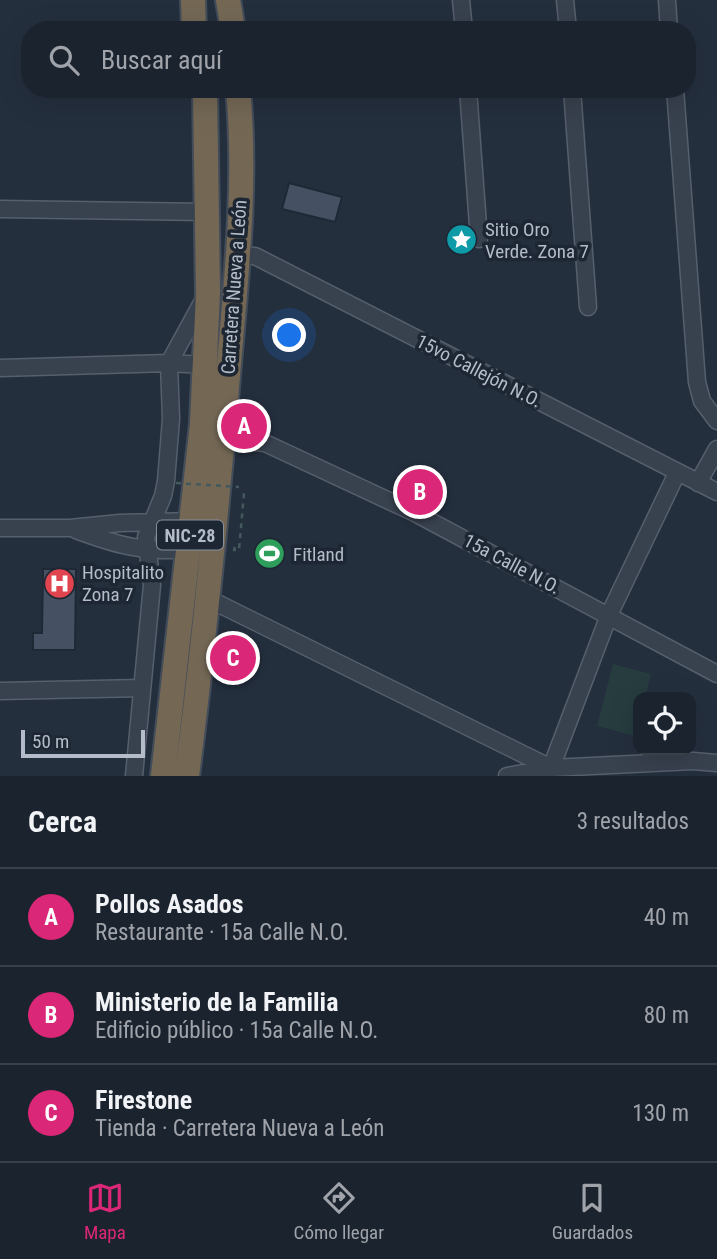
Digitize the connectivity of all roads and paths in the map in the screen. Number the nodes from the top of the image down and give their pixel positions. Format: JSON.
{"nodes":[{"id":1,"x":193,"y":0,"type":"edge"},
{"id":2,"x":204,"y":0,"type":"edge"},
{"id":3,"x":230,"y":0,"type":"edge"},
{"id":4,"x":461,"y":0,"type":"edge"},
{"id":5,"x":565,"y":0,"type":"edge"},
{"id":6,"x":667,"y":0,"type":"edge"},
{"id":7,"x":194,"y":21,"type":"edge"},
{"id":8,"x":204,"y":21,"type":"edge"},
{"id":9,"x":232,"y":21,"type":"edge"},
{"id":10,"x":463,"y":21,"type":"edge"},
{"id":11,"x":567,"y":21,"type":"edge"},
{"id":12,"x":669,"y":21,"type":"edge"},
{"id":13,"x":205,"y":98,"type":"edge"},
{"id":14,"x":239,"y":98,"type":"edge"},
{"id":15,"x":469,"y":98,"type":"edge"},
{"id":16,"x":573,"y":98,"type":"edge"},
{"id":17,"x":676,"y":98,"type":"edge"},
{"id":18,"x":0,"y":209,"type":"edge"},
{"id":19,"x":206,"y":212,"type":"junction"},
{"id":20,"x":479,"y":239,"type":"dead end"},
{"id":21,"x":239,"y":256,"type":"junction"},
{"id":22,"x":208,"y":293,"type":"junction"},
{"id":23,"x":588,"y":307,"type":"dead end"},
{"id":24,"x":169,"y":363,"type":"junction"},
{"id":25,"x":204,"y":365,"type":"junction"},
{"id":26,"x":0,"y":368,"type":"edge"},
{"id":27,"x":717,"y":421,"type":"edge"},
{"id":28,"x":223,"y":439,"type":"junction"},
{"id":29,"x":717,"y":449,"type":"edge"},
{"id":30,"x":677,"y":473,"type":"junction"},
{"id":31,"x":176,"y":483,"type":"dead end"},
{"id":32,"x":698,"y":483,"type":"junction"},
{"id":33,"x":717,"y":492,"type":"edge"},
{"id":34,"x":244,"y":493,"type":"dead end"},
{"id":35,"x":152,"y":522,"type":"junction"},
{"id":36,"x":192,"y":522,"type":"junction"},
{"id":37,"x":0,"y":528,"type":"edge"},
{"id":38,"x":70,"y":528,"type":"junction"},
{"id":39,"x":189,"y":550,"type":"junction"},
{"id":40,"x":148,"y":551,"type":"junction"},
{"id":41,"x":209,"y":599,"type":"junction"},
{"id":42,"x":610,"y":615,"type":"junction"},
{"id":43,"x":717,"y":674,"type":"edge"},
{"id":44,"x":142,"y":688,"type":"junction"},
{"id":45,"x":0,"y":691,"type":"edge"},
{"id":46,"x":717,"y":763,"type":"edge"},
{"id":47,"x":551,"y":768,"type":"junction"},
{"id":48,"x":693,"y":769,"type":"edge"},
{"id":49,"x":134,"y":776,"type":"edge"},
{"id":50,"x":163,"y":776,"type":"edge"},
{"id":51,"x":187,"y":776,"type":"edge"},
{"id":52,"x":507,"y":776,"type":"edge"}],
"edges":[{"from":1,"to":7,"type":"highway"},
{"from":2,"to":8,"type":"highway"},
{"from":3,"to":9,"type":"highway"},
{"from":4,"to":10,"type":"street"},
{"from":5,"to":11,"type":"street"},
{"from":6,"to":12,"type":"street"},
{"from":13,"to":19,"type":"highway","name":"Carretera Nueva a León","number":"NIC-28"},
{"from":14,"to":21,"type":"highway","name":"Carretera Nueva a León","number":"NIC-28"},
{"from":15,"to":20,"type":"street"},
{"from":16,"to":23,"type":"street"},
{"from":17,"to":27,"type":"street"},
{"from":18,"to":19,"type":"street"},
{"from":19,"to":22,"type":"highway","name":"Carretera Nueva a León","number":"NIC-28"},
{"from":21,"to":28,"type":"highway","name":"Carretera Nueva a León","number":"NIC-28"},
{"from":21,"to":30,"type":"street","name":"15vo Callejón N.O."},
{"from":22,"to":24,"type":"street"},
{"from":22,"to":25,"type":"highway","name":"Carretera Nueva a León","number":"NIC-28"},
{"from":24,"to":25,"type":"street"},
{"from":24,"to":26,"type":"street"},
{"from":24,"to":35,"type":"street"},
{"from":25,"to":36,"type":"highway","name":"Carretera Nueva a León","number":"NIC-28"},
{"from":28,"to":41,"type":"highway","name":"Carretera Nueva a León","number":"NIC-28"},
{"from":28,"to":42,"type":"street","name":"15a Calle N.O."},
{"from":29,"to":32,"type":"street"},
{"from":30,"to":32,"type":"street","name":"15vo Callejón N.O."},
{"from":30,"to":42,"type":"street"},
{"from":31,"to":34,"type":"path","bridge":true},
{"from":32,"to":33,"type":"street","name":"15vo Callejón N.O."},
{"from":35,"to":36,"type":"street"},
{"from":35,"to":38,"type":"street"},
{"from":35,"to":40,"type":"street"},
{"from":36,"to":39,"type":"highway","name":"Carretera Nueva a León","number":"NIC-28"},
{"from":37,"to":38,"type":"street"},
{"from":38,"to":40,"type":"street"},
{"from":39,"to":40,"type":"street"},
{"from":39,"to":50,"type":"highway","name":"Carretera Nueva a León","number":"NIC-28"},
{"from":40,"to":44,"type":"street"},
{"from":41,"to":47,"type":"street"},
{"from":41,"to":51,"type":"highway","name":"Carretera Nueva a León","number":"NIC-28"},
{"from":42,"to":43,"type":"street","name":"15a Calle N.O."},
{"from":42,"to":47,"type":"street"},
{"from":44,"to":45,"type":"street"},
{"from":44,"to":49,"type":"street"},
{"from":46,"to":48,"type":"street"},
{"from":47,"to":48,"type":"street"},
{"from":47,"to":52,"type":"street"}]}
